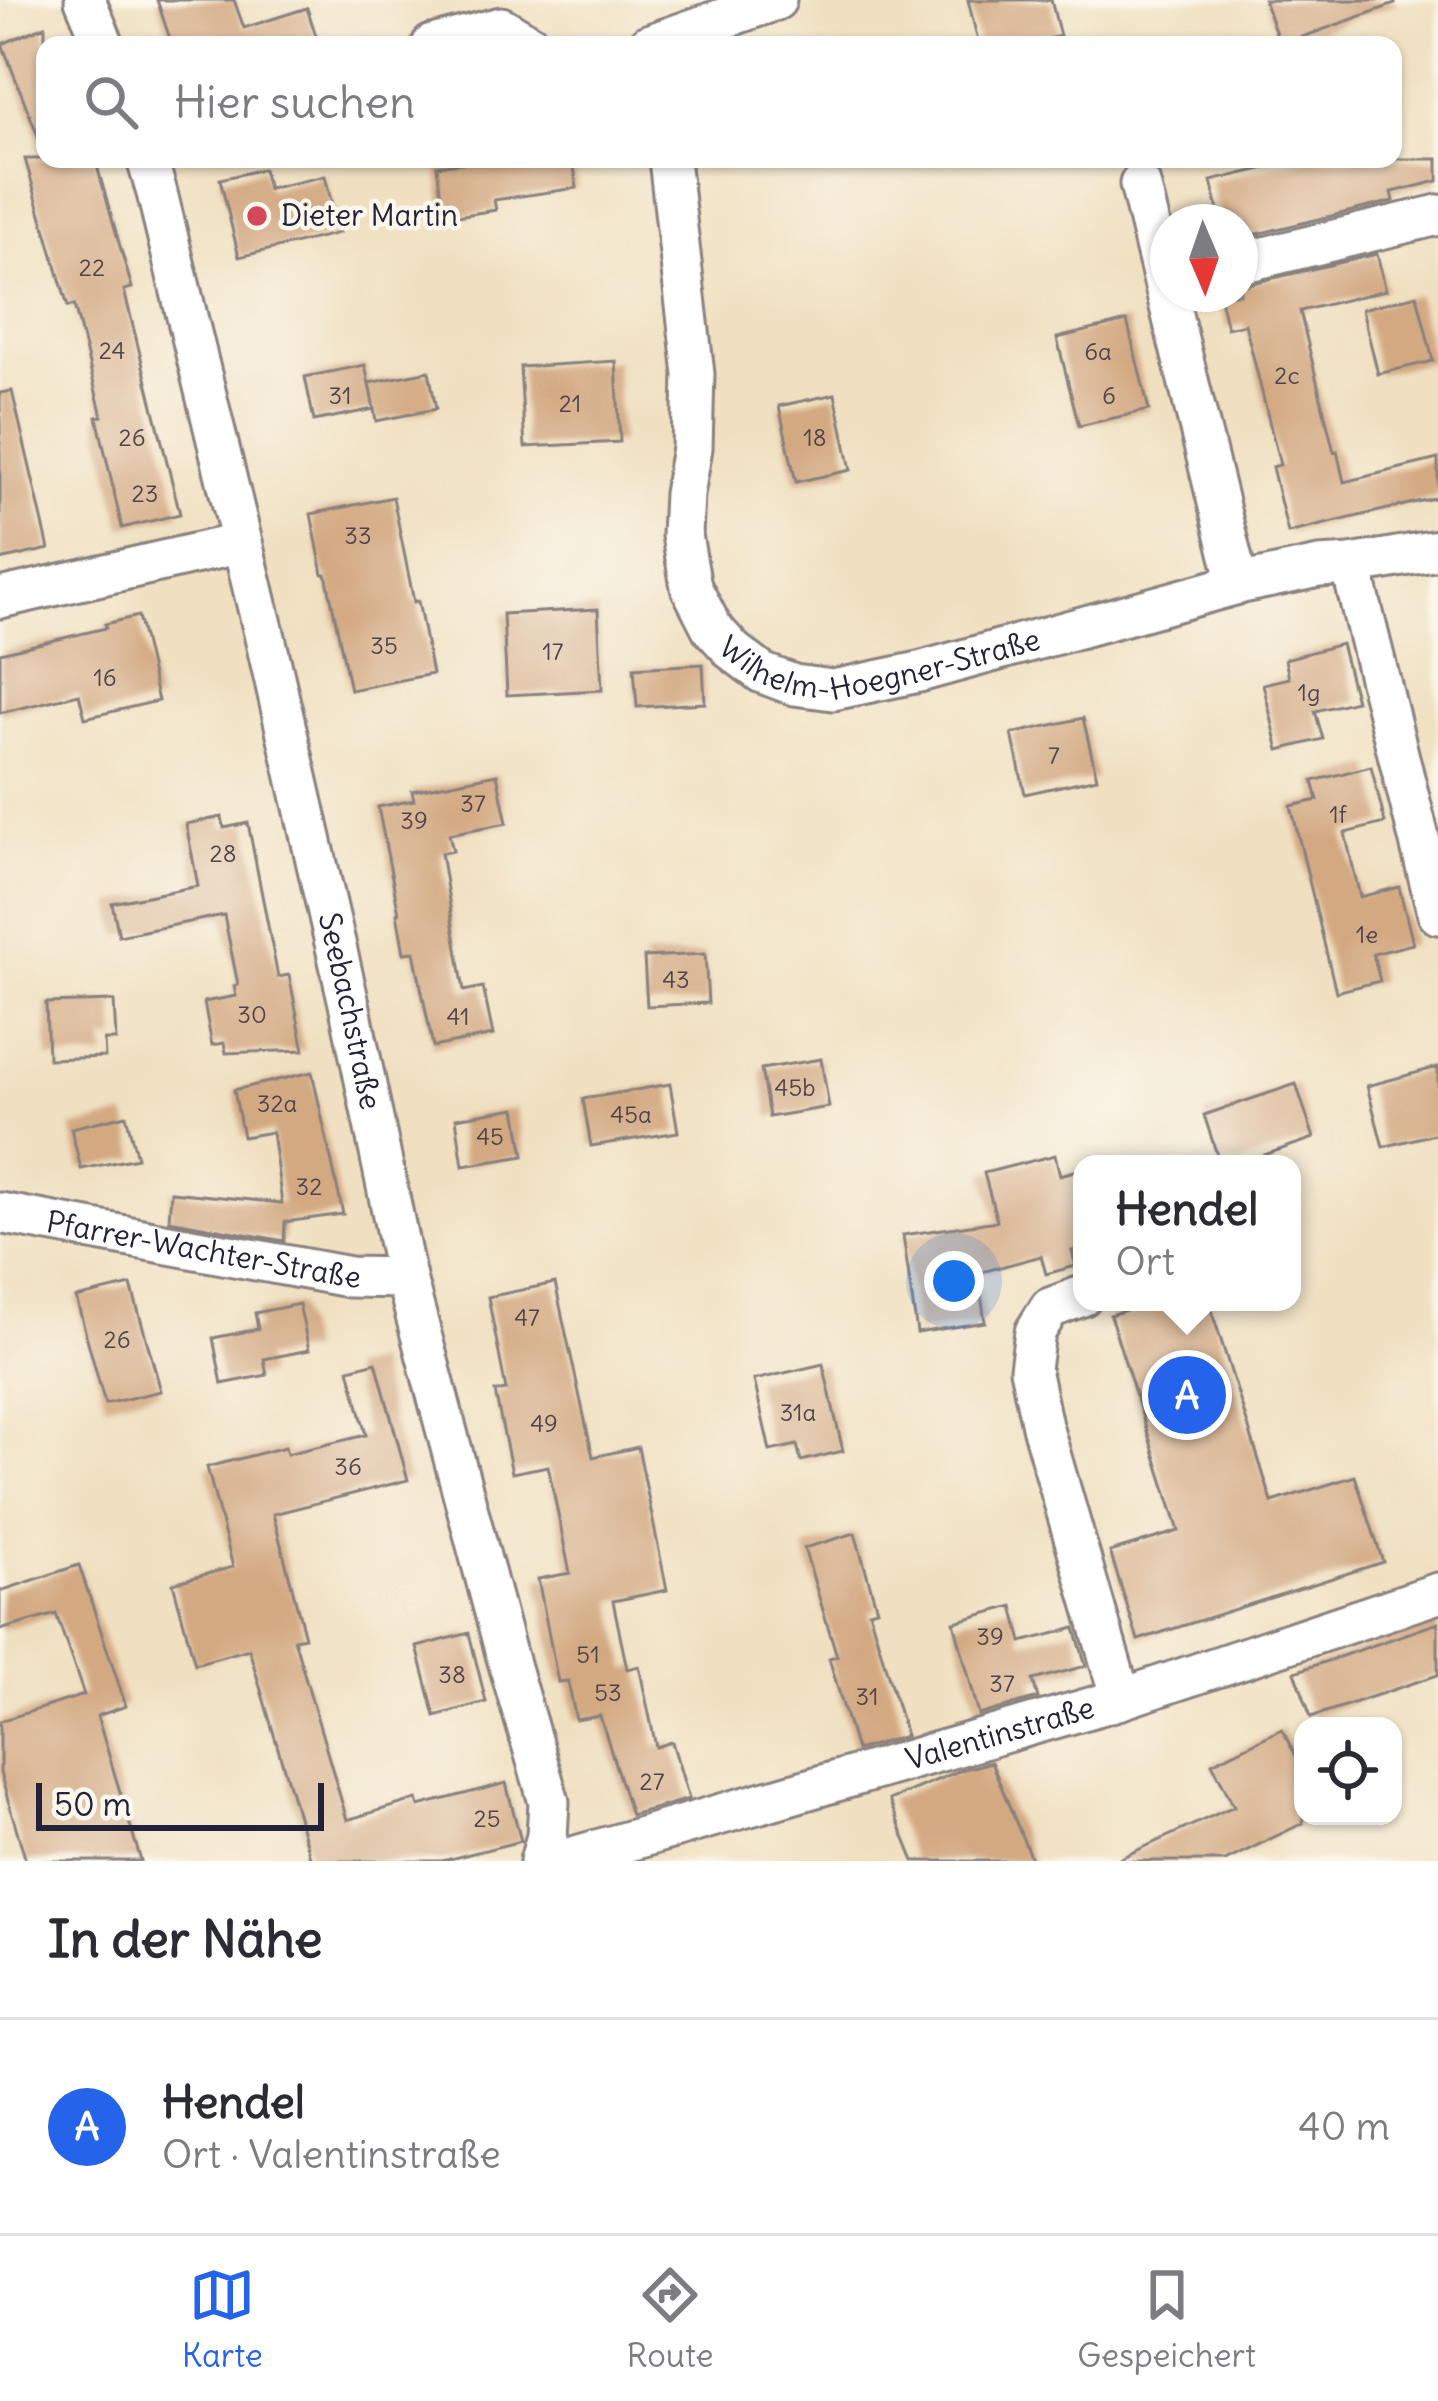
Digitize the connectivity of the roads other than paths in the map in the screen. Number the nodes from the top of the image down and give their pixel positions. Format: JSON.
{"nodes":[{"id":1,"x":85,"y":0,"type":"edge"},
{"id":2,"x":776,"y":0,"type":"edge"},
{"id":3,"x":509,"y":24,"type":"edge"},
{"id":4,"x":100,"y":36,"type":"edge"},
{"id":5,"x":465,"y":36,"type":"edge"},
{"id":6,"x":675,"y":36,"type":"edge"},
{"id":7,"x":149,"y":168,"type":"edge"},
{"id":8,"x":670,"y":168,"type":"edge"},
{"id":9,"x":1140,"y":184,"type":"dead end"},
{"id":10,"x":1438,"y":215,"type":"edge"},
{"id":11,"x":1150,"y":221,"type":"edge"},
{"id":12,"x":1258,"y":259,"type":"edge"},
{"id":13,"x":1173,"y":312,"type":"edge"},
{"id":14,"x":242,"y":543,"type":"junction"},
{"id":15,"x":1438,"y":550,"type":"edge"},
{"id":16,"x":1351,"y":565,"type":"junction"},
{"id":17,"x":1238,"y":584,"type":"junction"},
{"id":18,"x":0,"y":598,"type":"edge"},
{"id":19,"x":1438,"y":914,"type":"edge"},
{"id":20,"x":0,"y":1213,"type":"edge"},
{"id":21,"x":406,"y":1278,"type":"junction"},
{"id":22,"x":1073,"y":1299,"type":"edge"},
{"id":23,"x":1438,"y":1593,"type":"edge"},
{"id":24,"x":1121,"y":1699,"type":"junction"},
{"id":25,"x":540,"y":1861,"type":"edge"},
{"id":26,"x":559,"y":1861,"type":"edge"}],
"edges":[{"from":1,"to":4,"type":"street"},
{"from":2,"to":6,"type":"street"},
{"from":3,"to":5,"type":"street"},
{"from":7,"to":14,"type":"street","name":"Seebachstraße"},
{"from":8,"to":17,"type":"street","name":"Wilhelm-Hoegner-Straße"},
{"from":9,"to":11,"type":"street"},
{"from":10,"to":12,"type":"street"},
{"from":13,"to":17,"type":"street"},
{"from":14,"to":18,"type":"street"},
{"from":14,"to":21,"type":"street","name":"Seebachstraße"},
{"from":15,"to":16,"type":"street","name":"Wilhelm-Hoegner-Straße"},
{"from":16,"to":17,"type":"street","name":"Wilhelm-Hoegner-Straße"},
{"from":16,"to":19,"type":"street"},
{"from":20,"to":21,"type":"street","name":"Pfarrer-Wachter-Straße"},
{"from":21,"to":25,"type":"street","name":"Seebachstraße"},
{"from":22,"to":24,"type":"street"},
{"from":23,"to":24,"type":"street","name":"Valentinstraße"},
{"from":24,"to":26,"type":"street","name":"Valentinstraße"}]}
